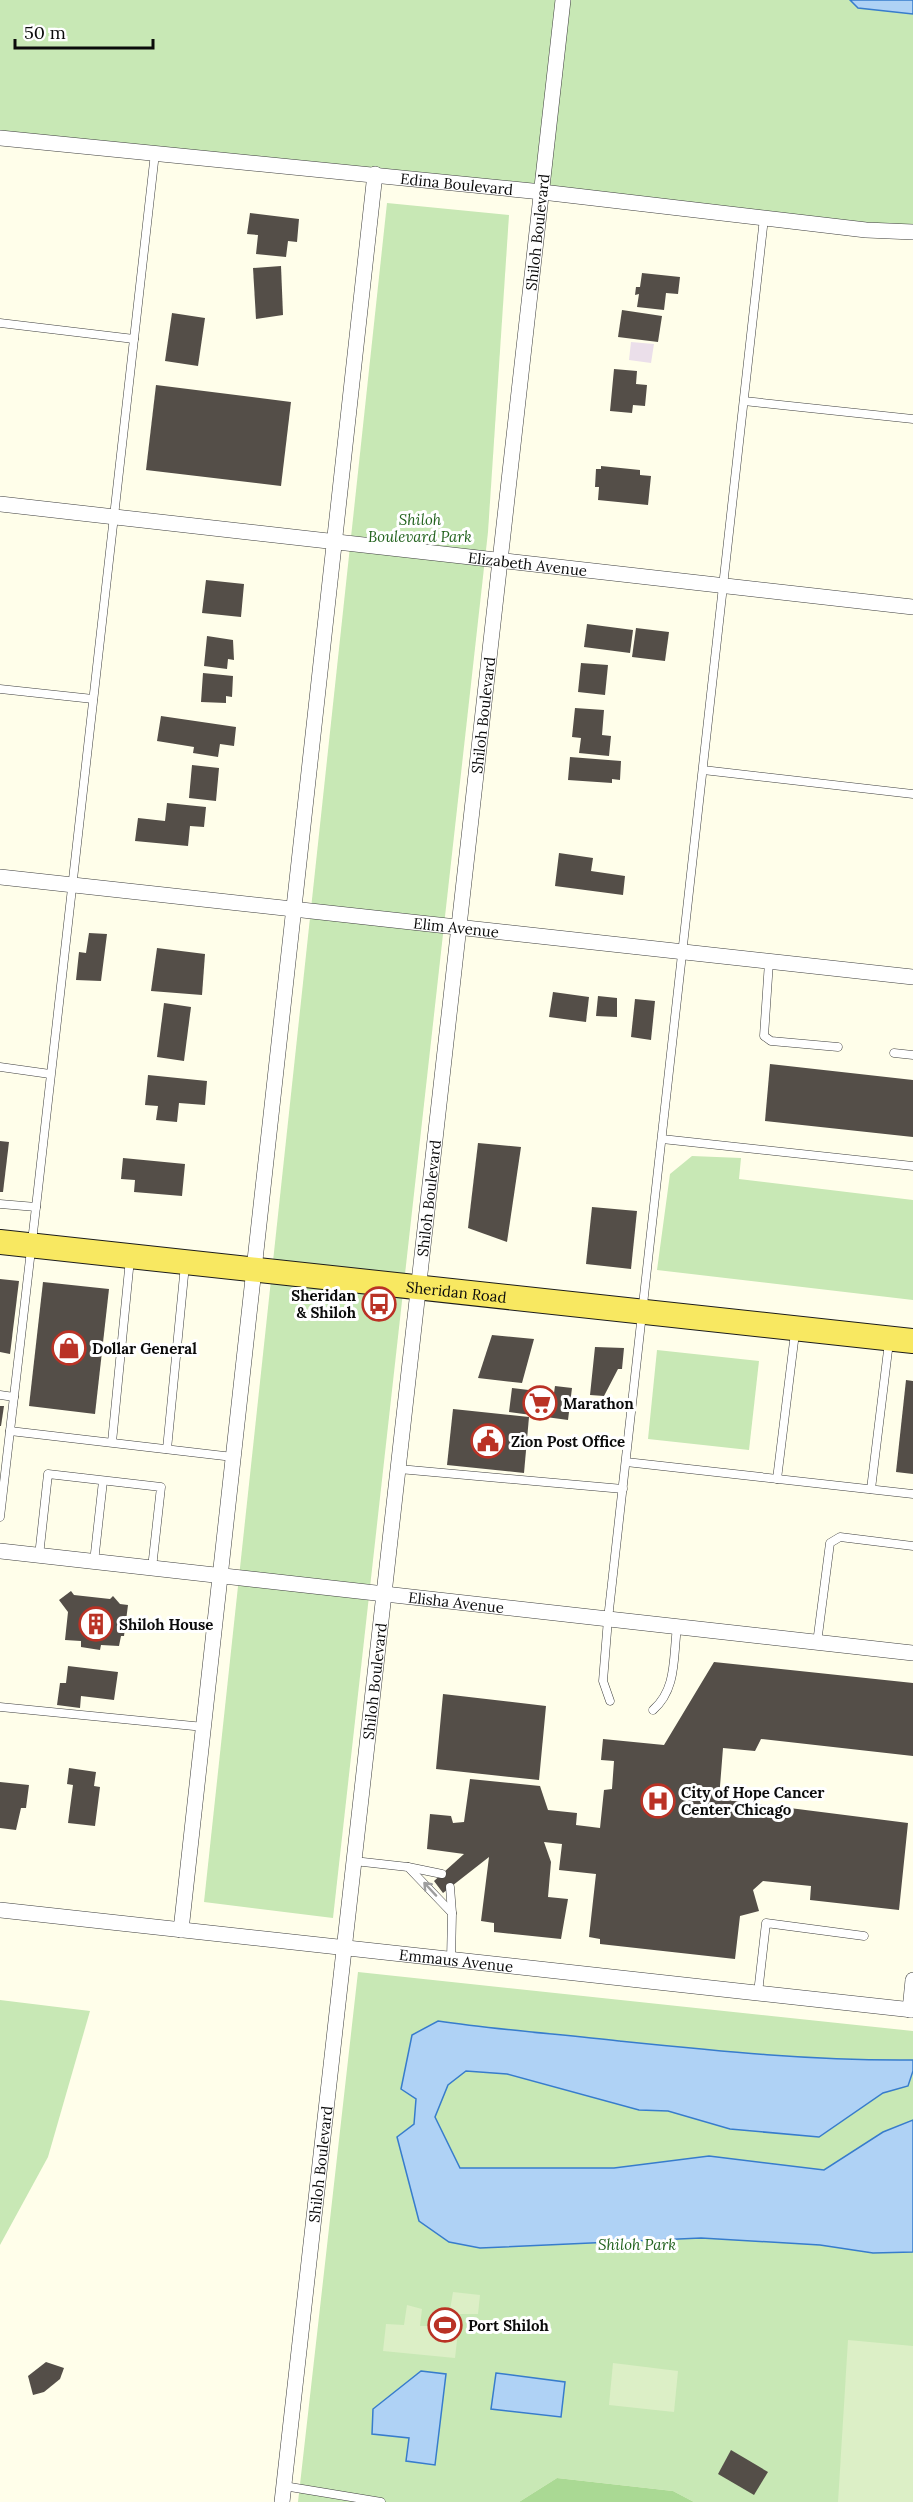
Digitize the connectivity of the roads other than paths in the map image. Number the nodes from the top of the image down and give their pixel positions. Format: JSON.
{"nodes":[{"id":1,"x":562,"y":0,"type":"edge"},
{"id":2,"x":0,"y":138,"type":"edge"},
{"id":3,"x":155,"y":153,"type":"junction"},
{"id":4,"x":375,"y":174,"type":"junction"},
{"id":5,"x":542,"y":192,"type":"junction"},
{"id":6,"x":764,"y":218,"type":"junction"},
{"id":7,"x":913,"y":232,"type":"edge"},
{"id":8,"x":0,"y":323,"type":"edge"},
{"id":9,"x":134,"y":339,"type":"junction"},
{"id":10,"x":744,"y":401,"type":"junction"},
{"id":11,"x":913,"y":419,"type":"edge"},
{"id":12,"x":0,"y":504,"type":"edge"},
{"id":13,"x":114,"y":517,"type":"junction"},
{"id":14,"x":334,"y":542,"type":"junction"},
{"id":15,"x":501,"y":561,"type":"junction"},
{"id":16,"x":724,"y":586,"type":"junction"},
{"id":17,"x":913,"y":607,"type":"edge"},
{"id":18,"x":0,"y":689,"type":"edge"},
{"id":19,"x":93,"y":699,"type":"junction"},
{"id":20,"x":703,"y":770,"type":"junction"},
{"id":21,"x":913,"y":794,"type":"edge"},
{"id":22,"x":0,"y":877,"type":"edge"},
{"id":23,"x":72,"y":885,"type":"junction"},
{"id":24,"x":294,"y":910,"type":"junction"},
{"id":25,"x":459,"y":928,"type":"junction"},
{"id":26,"x":683,"y":952,"type":"junction"},
{"id":27,"x":769,"y":962,"type":"junction"},
{"id":28,"x":913,"y":977,"type":"edge"},
{"id":29,"x":838,"y":1047,"type":"dead end"},
{"id":30,"x":894,"y":1053,"type":"dead end"},
{"id":31,"x":913,"y":1055,"type":"edge"},
{"id":32,"x":0,"y":1067,"type":"edge"},
{"id":33,"x":51,"y":1074,"type":"junction"},
{"id":34,"x":662,"y":1139,"type":"junction"},
{"id":35,"x":913,"y":1166,"type":"edge"},
{"id":36,"x":0,"y":1204,"type":"edge"},
{"id":37,"x":36,"y":1207,"type":"junction"},
{"id":38,"x":0,"y":1242,"type":"edge"},
{"id":39,"x":31,"y":1245,"type":"junction"},
{"id":40,"x":130,"y":1256,"type":"junction"},
{"id":41,"x":186,"y":1262,"type":"junction"},
{"id":42,"x":254,"y":1270,"type":"junction"},
{"id":43,"x":419,"y":1287,"type":"junction"},
{"id":44,"x":643,"y":1312,"type":"junction"},
{"id":45,"x":796,"y":1328,"type":"junction"},
{"id":46,"x":901,"y":1340,"type":"edge"},
{"id":47,"x":0,"y":1395,"type":"edge"},
{"id":48,"x":14,"y":1397,"type":"junction"},
{"id":49,"x":10,"y":1431,"type":"junction"},
{"id":50,"x":112,"y":1442,"type":"junction"},
{"id":51,"x":167,"y":1449,"type":"junction"},
{"id":52,"x":233,"y":1457,"type":"junction"},
{"id":53,"x":626,"y":1462,"type":"junction"},
{"id":54,"x":399,"y":1469,"type":"junction"},
{"id":55,"x":777,"y":1479,"type":"junction"},
{"id":56,"x":103,"y":1481,"type":"junction"},
{"id":57,"x":623,"y":1489,"type":"junction"},
{"id":58,"x":871,"y":1489,"type":"junction"},
{"id":59,"x":913,"y":1494,"type":"edge"},
{"id":60,"x":0,"y":1517,"type":"edge"},
{"id":61,"x":913,"y":1546,"type":"edge"},
{"id":62,"x":0,"y":1551,"type":"edge"},
{"id":63,"x":39,"y":1556,"type":"junction"},
{"id":64,"x":94,"y":1562,"type":"junction"},
{"id":65,"x":152,"y":1568,"type":"junction"},
{"id":66,"x":220,"y":1576,"type":"junction"},
{"id":67,"x":384,"y":1594,"type":"junction"},
{"id":68,"x":608,"y":1619,"type":"junction"},
{"id":69,"x":676,"y":1627,"type":"junction"},
{"id":70,"x":817,"y":1643,"type":"junction"},
{"id":71,"x":913,"y":1653,"type":"edge"},
{"id":72,"x":610,"y":1701,"type":"dead end"},
{"id":73,"x":0,"y":1707,"type":"edge"},
{"id":74,"x":652,"y":1710,"type":"dead end"},
{"id":75,"x":204,"y":1727,"type":"junction"},
{"id":76,"x":354,"y":1861,"type":"junction"},
{"id":77,"x":408,"y":1867,"type":"junction"},
{"id":78,"x":442,"y":1874,"type":"dead end"},
{"id":79,"x":450,"y":1887,"type":"dead end"},
{"id":80,"x":0,"y":1910,"type":"edge"},
{"id":81,"x":452,"y":1913,"type":"junction"},
{"id":82,"x":181,"y":1930,"type":"junction"},
{"id":83,"x":864,"y":1936,"type":"dead end"},
{"id":84,"x":345,"y":1948,"type":"junction"},
{"id":85,"x":451,"y":1960,"type":"junction"},
{"id":86,"x":913,"y":1980,"type":"edge"},
{"id":87,"x":758,"y":1993,"type":"junction"},
{"id":88,"x":911,"y":2010,"type":"edge"},
{"id":89,"x":284,"y":2486,"type":"junction"},
{"id":90,"x":282,"y":2502,"type":"edge"},
{"id":91,"x":381,"y":2502,"type":"edge"}],
"edges":[{"from":1,"to":5,"type":"street","name":"Shiloh Boulevard"},
{"from":2,"to":3,"type":"street","name":"Edina Boulevard"},
{"from":3,"to":4,"type":"street","name":"Edina Boulevard"},
{"from":3,"to":9,"type":"lane"},
{"from":4,"to":5,"type":"street","name":"Edina Boulevard"},
{"from":4,"to":14,"type":"street"},
{"from":5,"to":6,"type":"street","name":"Edina Boulevard"},
{"from":5,"to":15,"type":"street","name":"Shiloh Boulevard"},
{"from":6,"to":7,"type":"street","name":"Edina Boulevard"},
{"from":6,"to":10,"type":"lane"},
{"from":8,"to":9,"type":"lane"},
{"from":9,"to":13,"type":"lane"},
{"from":10,"to":11,"type":"lane"},
{"from":10,"to":16,"type":"lane"},
{"from":12,"to":13,"type":"street","name":"Elizabeth Avenue"},
{"from":13,"to":14,"type":"street","name":"Elizabeth Avenue"},
{"from":13,"to":19,"type":"lane"},
{"from":14,"to":15,"type":"street","name":"Elizabeth Avenue"},
{"from":14,"to":24,"type":"street"},
{"from":15,"to":16,"type":"street","name":"Elizabeth Avenue"},
{"from":15,"to":25,"type":"street","name":"Shiloh Boulevard"},
{"from":16,"to":17,"type":"street","name":"Elizabeth Avenue"},
{"from":16,"to":20,"type":"lane"},
{"from":18,"to":19,"type":"lane"},
{"from":19,"to":23,"type":"lane"},
{"from":20,"to":21,"type":"lane"},
{"from":20,"to":26,"type":"lane"},
{"from":22,"to":23,"type":"street","name":"Elim Avenue"},
{"from":23,"to":24,"type":"street","name":"Elim Avenue"},
{"from":23,"to":33,"type":"lane"},
{"from":24,"to":25,"type":"street","name":"Elim Avenue"},
{"from":24,"to":42,"type":"street"},
{"from":25,"to":26,"type":"street","name":"Elim Avenue"},
{"from":25,"to":43,"type":"street","name":"Shiloh Boulevard"},
{"from":26,"to":27,"type":"street","name":"Elim Avenue"},
{"from":26,"to":34,"type":"lane"},
{"from":27,"to":28,"type":"street","name":"Elim Avenue"},
{"from":27,"to":29,"type":"lane"},
{"from":30,"to":31,"type":"lane"},
{"from":32,"to":33,"type":"lane"},
{"from":33,"to":37,"type":"lane"},
{"from":34,"to":35,"type":"lane"},
{"from":34,"to":44,"type":"lane"},
{"from":36,"to":37,"type":"lane"},
{"from":37,"to":39,"type":"lane"},
{"from":38,"to":39,"type":"main road","name":"Sheridan Road"},
{"from":39,"to":40,"type":"main road","name":"Sheridan Road"},
{"from":39,"to":48,"type":"lane"},
{"from":40,"to":41,"type":"main road","name":"Sheridan Road"},
{"from":40,"to":50,"type":"lane"},
{"from":41,"to":42,"type":"main road","name":"Sheridan Road"},
{"from":41,"to":51,"type":"lane"},
{"from":42,"to":43,"type":"main road","name":"Sheridan Road"},
{"from":42,"to":52,"type":"street"},
{"from":43,"to":44,"type":"main road","name":"Sheridan Road"},
{"from":43,"to":54,"type":"street","name":"Shiloh Boulevard"},
{"from":44,"to":45,"type":"main road","name":"Sheridan Road"},
{"from":44,"to":53,"type":"lane"},
{"from":45,"to":46,"type":"main road","name":"Sheridan Road"},
{"from":45,"to":55,"type":"lane"},
{"from":46,"to":58,"type":"lane"},
{"from":47,"to":48,"type":"lane"},
{"from":48,"to":49,"type":"lane"},
{"from":49,"to":50,"type":"lane"},
{"from":49,"to":60,"type":"lane"},
{"from":50,"to":51,"type":"lane"},
{"from":51,"to":52,"type":"lane"},
{"from":52,"to":66,"type":"street"},
{"from":53,"to":55,"type":"lane"},
{"from":53,"to":57,"type":"lane"},
{"from":54,"to":57,"type":"lane"},
{"from":54,"to":67,"type":"street","name":"Shiloh Boulevard"},
{"from":55,"to":58,"type":"lane"},
{"from":56,"to":63,"type":"lane"},
{"from":56,"to":64,"type":"lane"},
{"from":56,"to":65,"type":"lane"},
{"from":57,"to":68,"type":"lane"},
{"from":58,"to":59,"type":"lane"},
{"from":61,"to":70,"type":"lane"},
{"from":62,"to":63,"type":"street","name":"Elisha Avenue"},
{"from":63,"to":64,"type":"street","name":"Elisha Avenue"},
{"from":64,"to":65,"type":"street","name":"Elisha Avenue"},
{"from":65,"to":66,"type":"street","name":"Elisha Avenue"},
{"from":66,"to":67,"type":"street","name":"Elisha Avenue"},
{"from":66,"to":75,"type":"street"},
{"from":67,"to":68,"type":"street","name":"Elisha Avenue"},
{"from":67,"to":76,"type":"street","name":"Shiloh Boulevard"},
{"from":68,"to":69,"type":"street","name":"Elisha Avenue"},
{"from":68,"to":72,"type":"lane"},
{"from":69,"to":70,"type":"street","name":"Elisha Avenue"},
{"from":69,"to":74,"type":"lane"},
{"from":70,"to":71,"type":"street","name":"Elisha Avenue"},
{"from":73,"to":75,"type":"lane"},
{"from":75,"to":82,"type":"street"},
{"from":76,"to":77,"type":"lane"},
{"from":76,"to":84,"type":"street","name":"Shiloh Boulevard"},
{"from":77,"to":78,"type":"lane"},
{"from":81,"to":77,"type":"lane","one_way":true},
{"from":79,"to":81,"type":"lane"},
{"from":80,"to":82,"type":"street","name":"Emmaus Avenue"},
{"from":81,"to":85,"type":"lane"},
{"from":82,"to":84,"type":"street","name":"Emmaus Avenue"},
{"from":83,"to":87,"type":"lane"},
{"from":84,"to":85,"type":"street","name":"Emmaus Avenue"},
{"from":84,"to":89,"type":"street","name":"Shiloh Boulevard"},
{"from":85,"to":87,"type":"street","name":"Emmaus Avenue"},
{"from":86,"to":88,"type":"street"},
{"from":87,"to":88,"type":"street","name":"Emmaus Avenue"},
{"from":89,"to":90,"type":"street","name":"Shiloh Boulevard"},
{"from":89,"to":91,"type":"lane"}]}
